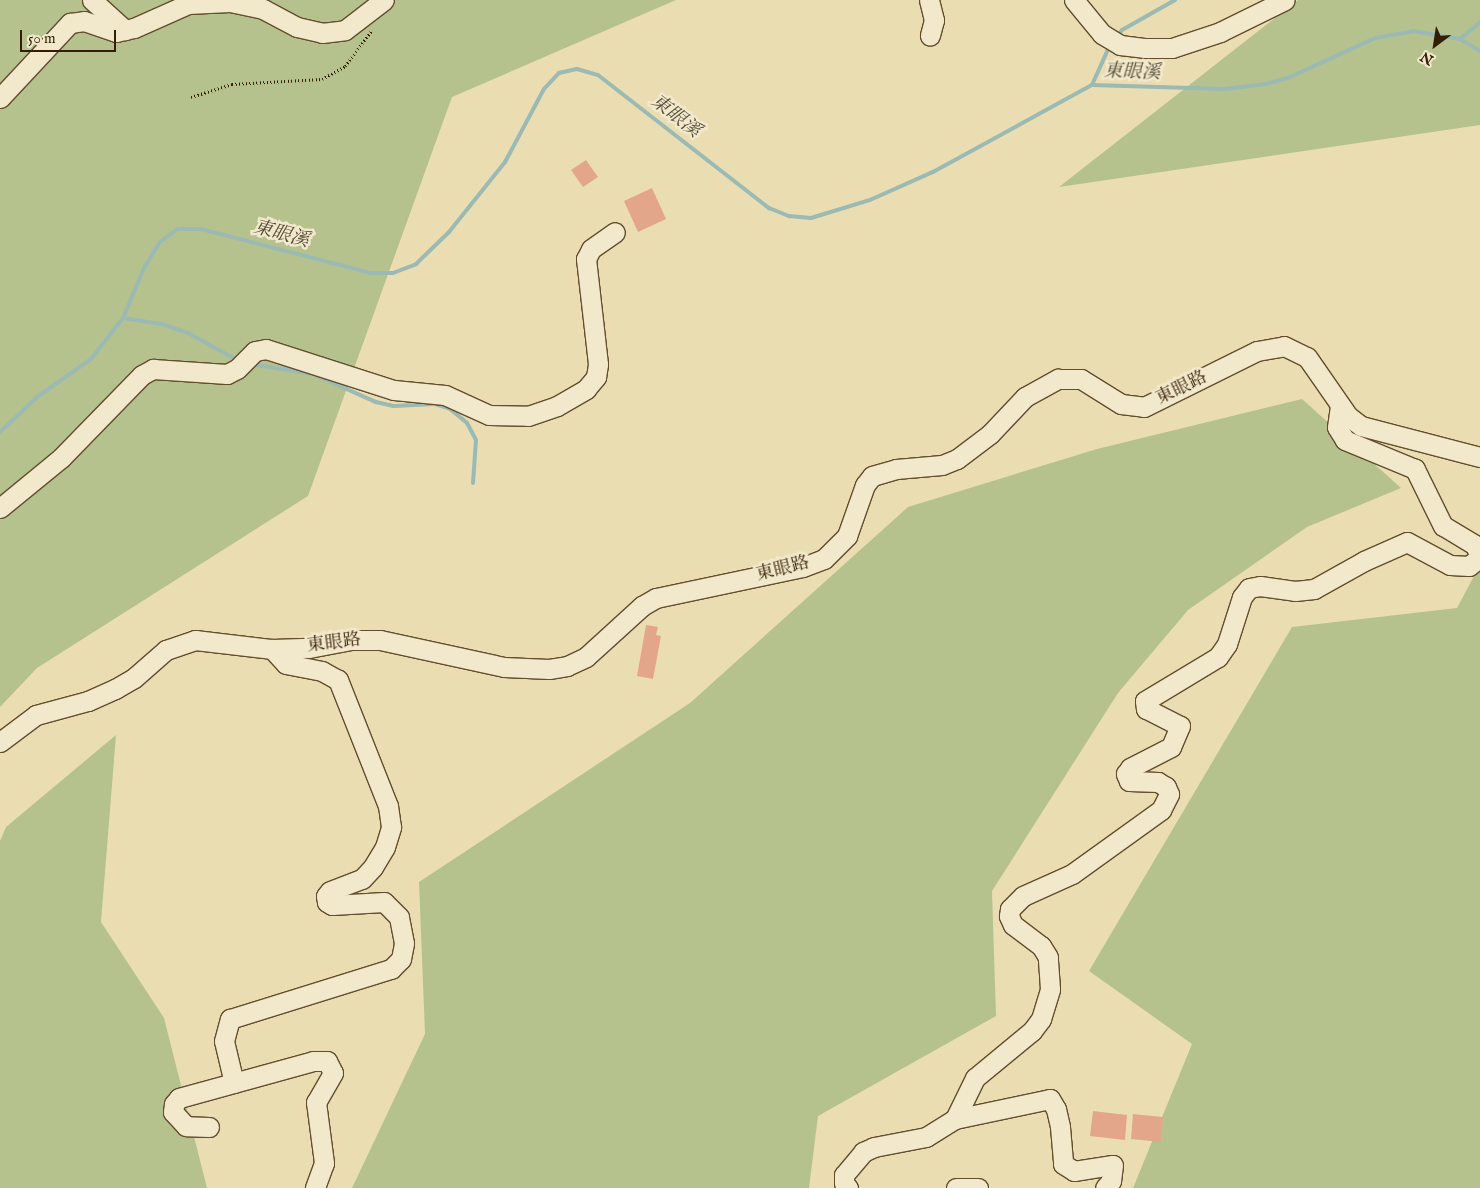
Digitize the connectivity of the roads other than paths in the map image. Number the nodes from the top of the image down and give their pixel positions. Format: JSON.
{"nodes":[{"id":1,"x":92,"y":0,"type":"edge"},
{"id":2,"x":384,"y":0,"type":"edge"},
{"id":3,"x":929,"y":0,"type":"edge"},
{"id":4,"x":1074,"y":0,"type":"edge"},
{"id":5,"x":1285,"y":0,"type":"edge"},
{"id":6,"x":125,"y":30,"type":"junction"},
{"id":7,"x":930,"y":35,"type":"dead end"},
{"id":8,"x":0,"y":98,"type":"edge"},
{"id":9,"x":615,"y":232,"type":"dead end"},
{"id":10,"x":1340,"y":406,"type":"junction"},
{"id":11,"x":1480,"y":457,"type":"edge"},
{"id":12,"x":0,"y":508,"type":"edge"},
{"id":13,"x":272,"y":649,"type":"junction"},
{"id":14,"x":0,"y":742,"type":"edge"},
{"id":15,"x":234,"y":1083,"type":"junction"},
{"id":16,"x":955,"y":1119,"type":"junction"},
{"id":17,"x":209,"y":1127,"type":"dead end"},
{"id":18,"x":315,"y":1188,"type":"edge"},
{"id":19,"x":848,"y":1188,"type":"edge"},
{"id":20,"x":956,"y":1188,"type":"edge"},
{"id":21,"x":978,"y":1188,"type":"edge"},
{"id":22,"x":1105,"y":1188,"type":"edge"}],
"edges":[{"from":1,"to":6,"type":"street"},
{"from":2,"to":6,"type":"street"},
{"from":3,"to":7,"type":"street"},
{"from":4,"to":5,"type":"street"},
{"from":6,"to":8,"type":"street"},
{"from":9,"to":12,"type":"street"},
{"from":10,"to":11,"type":"street","name":"東眼路"},
{"from":10,"to":13,"type":"street","name":"東眼路"},
{"from":10,"to":16,"type":"street"},
{"from":13,"to":14,"type":"street","name":"東眼路"},
{"from":13,"to":15,"type":"street"},
{"from":15,"to":17,"type":"street"},
{"from":15,"to":18,"type":"street"},
{"from":16,"to":19,"type":"street"},
{"from":16,"to":22,"type":"street"},
{"from":20,"to":21,"type":"street"}]}
